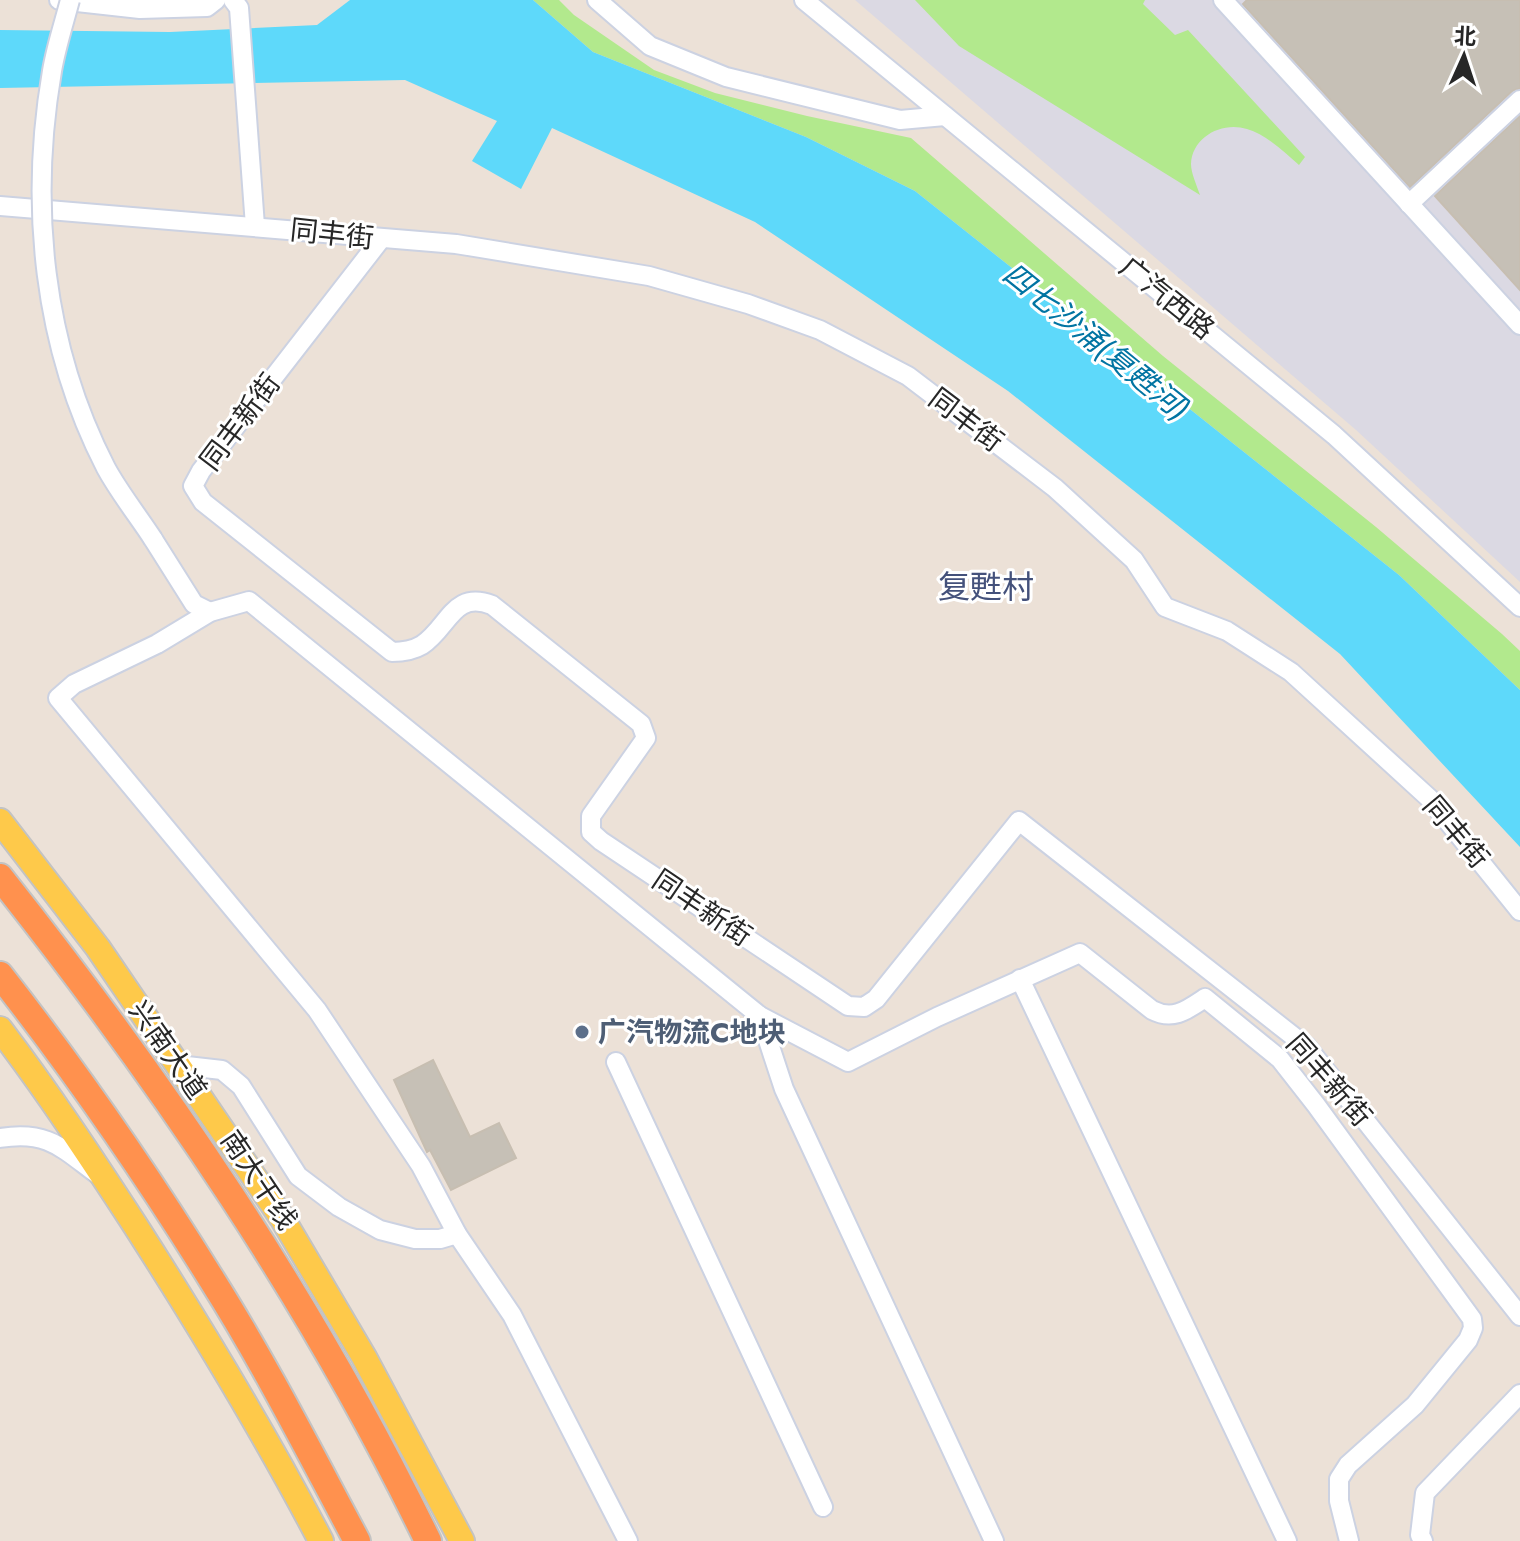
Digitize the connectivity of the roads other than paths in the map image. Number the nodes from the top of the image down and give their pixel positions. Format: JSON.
{"nodes":[{"id":1,"x":59,"y":0,"type":"edge"},
{"id":2,"x":70,"y":0,"type":"edge"},
{"id":3,"x":216,"y":0,"type":"edge"},
{"id":4,"x":597,"y":0,"type":"edge"},
{"id":5,"x":804,"y":0,"type":"edge"},
{"id":6,"x":1223,"y":0,"type":"edge"},
{"id":7,"x":236,"y":4,"type":"edge"},
{"id":8,"x":1520,"y":100,"type":"edge"},
{"id":9,"x":945,"y":116,"type":"junction"},
{"id":10,"x":1409,"y":204,"type":"junction"},
{"id":11,"x":0,"y":206,"type":"edge"},
{"id":12,"x":255,"y":226,"type":"junction"},
{"id":13,"x":381,"y":239,"type":"junction"},
{"id":14,"x":1520,"y":325,"type":"edge"},
{"id":15,"x":1520,"y":607,"type":"edge"},
{"id":16,"x":210,"y":612,"type":"junction"},
{"id":17,"x":0,"y":821,"type":"edge"},
{"id":18,"x":0,"y":877,"type":"edge"},
{"id":19,"x":1520,"y":911,"type":"edge"},
{"id":20,"x":0,"y":975,"type":"edge"},
{"id":21,"x":1020,"y":979,"type":"junction"},
{"id":22,"x":760,"y":1016,"type":"junction"},
{"id":23,"x":0,"y":1029,"type":"edge"},
{"id":24,"x":616,"y":1062,"type":"dead end"},
{"id":25,"x":178,"y":1065,"type":"junction"},
{"id":26,"x":0,"y":1138,"type":"edge"},
{"id":27,"x":104,"y":1179,"type":"junction"},
{"id":28,"x":457,"y":1234,"type":"junction"},
{"id":29,"x":1520,"y":1316,"type":"edge"},
{"id":30,"x":1520,"y":1394,"type":"edge"},
{"id":31,"x":823,"y":1507,"type":"dead end"},
{"id":32,"x":321,"y":1541,"type":"edge"},
{"id":33,"x":357,"y":1541,"type":"edge"},
{"id":34,"x":428,"y":1541,"type":"edge"},
{"id":35,"x":462,"y":1541,"type":"edge"},
{"id":36,"x":628,"y":1541,"type":"edge"},
{"id":37,"x":994,"y":1541,"type":"edge"},
{"id":38,"x":1287,"y":1541,"type":"edge"},
{"id":39,"x":1349,"y":1541,"type":"edge"},
{"id":40,"x":1423,"y":1541,"type":"edge"}],
"edges":[{"from":1,"to":3,"type":"street"},
{"from":2,"to":16,"type":"street","bridge":true},
{"from":4,"to":9,"type":"street"},
{"from":5,"to":9,"type":"street","name":"广汽西路"},
{"from":6,"to":10,"type":"street"},
{"from":7,"to":12,"type":"street"},
{"from":8,"to":10,"type":"street"},
{"from":9,"to":15,"type":"street","name":"广汽西路"},
{"from":10,"to":14,"type":"street"},
{"from":11,"to":12,"type":"street","name":"同丰街"},
{"from":12,"to":13,"type":"street","name":"同丰街"},
{"from":13,"to":19,"type":"street","name":"同丰街"},
{"from":13,"to":29,"type":"street","name":"同丰新街"},
{"from":16,"to":22,"type":"street"},
{"from":16,"to":28,"type":"street"},
{"from":17,"to":25,"type":"main road","name":"兴南大道"},
{"from":18,"to":34,"type":"highway","name":"南大干线"},
{"from":20,"to":33,"type":"highway"},
{"from":21,"to":22,"type":"street"},
{"from":21,"to":38,"type":"street"},
{"from":21,"to":39,"type":"street"},
{"from":22,"to":37,"type":"street"},
{"from":23,"to":27,"type":"main road"},
{"from":24,"to":31,"type":"street"},
{"from":25,"to":28,"type":"street"},
{"from":25,"to":35,"type":"main road","name":"兴南大道"},
{"from":26,"to":27,"type":"street"},
{"from":27,"to":32,"type":"main road"},
{"from":28,"to":36,"type":"street"},
{"from":30,"to":40,"type":"street"}]}
